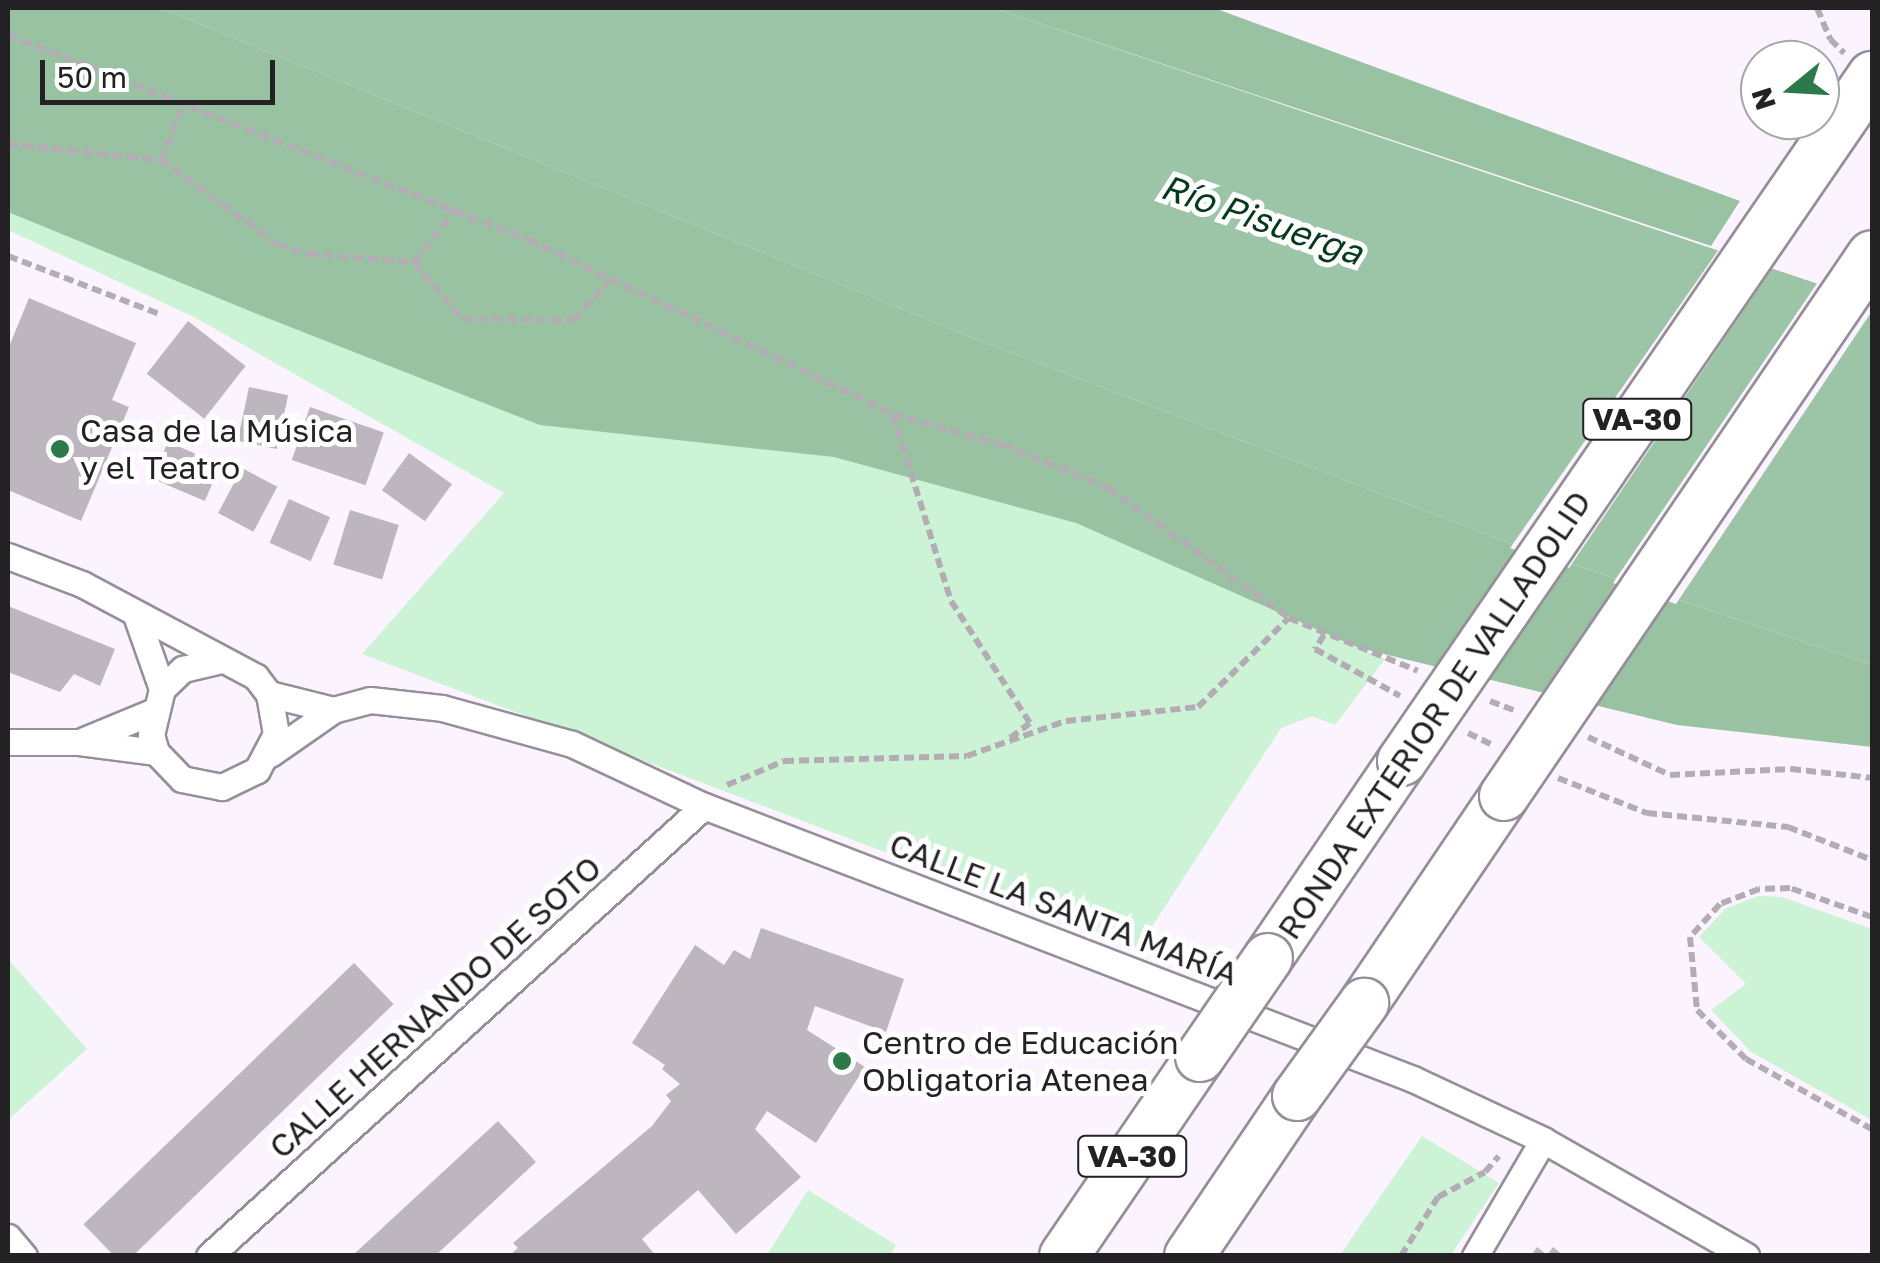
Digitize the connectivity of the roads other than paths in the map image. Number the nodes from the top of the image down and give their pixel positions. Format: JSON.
{"nodes":[{"id":1,"x":1865,"y":71,"type":"edge"},
{"id":2,"x":1872,"y":255,"type":"edge"},
{"id":3,"x":8,"y":556,"type":"edge"},
{"id":4,"x":136,"y":615,"type":"junction"},
{"id":5,"x":217,"y":661,"type":"junction"},
{"id":6,"x":269,"y":694,"type":"junction"},
{"id":7,"x":157,"y":700,"type":"junction"},
{"id":8,"x":333,"y":710,"type":"junction"},
{"id":9,"x":8,"y":742,"type":"edge"},
{"id":10,"x":79,"y":742,"type":"junction"},
{"id":11,"x":156,"y":752,"type":"junction"},
{"id":12,"x":270,"y":754,"type":"junction"},
{"id":13,"x":704,"y":806,"type":"junction"},
{"id":14,"x":1532,"y":1134,"type":"junction"},
{"id":15,"x":8,"y":1237,"type":"edge"},
{"id":16,"x":24,"y":1256,"type":"edge"},
{"id":17,"x":209,"y":1256,"type":"edge"},
{"id":18,"x":1064,"y":1256,"type":"edge"},
{"id":19,"x":1189,"y":1256,"type":"edge"},
{"id":20,"x":1475,"y":1256,"type":"edge"},
{"id":21,"x":1746,"y":1256,"type":"edge"}],
"edges":[{"from":1,"to":18,"type":"highway","name":"RONDA EXTERIOR DE VALLADOLID","number":"VA-30","bridge":true},
{"from":2,"to":19,"type":"highway","number":"VA-30","bridge":true},
{"from":3,"to":4,"type":"street"},
{"from":4,"to":5,"type":"street"},
{"from":4,"to":7,"type":"street"},
{"from":5,"to":6,"type":"street"},
{"from":5,"to":7,"type":"street"},
{"from":6,"to":8,"type":"street","name":"CALLE LA SANTA MARÍA"},
{"from":6,"to":12,"type":"street"},
{"from":7,"to":10,"type":"street"},
{"from":7,"to":11,"type":"street"},
{"from":8,"to":12,"type":"street","name":"CALLE LA SANTA MARÍA"},
{"from":8,"to":13,"type":"street","name":"CALLE LA SANTA MARÍA"},
{"from":9,"to":10,"type":"street"},
{"from":10,"to":11,"type":"street"},
{"from":11,"to":12,"type":"street"},
{"from":13,"to":14,"type":"street","name":"CALLE LA SANTA MARÍA"},
{"from":13,"to":17,"type":"street","name":"CALLE HERNANDO DE SOTO"},
{"from":14,"to":20,"type":"street"},
{"from":14,"to":21,"type":"street","name":"CALLE LA SANTA MARÍA"},
{"from":15,"to":16,"type":"street"}]}
